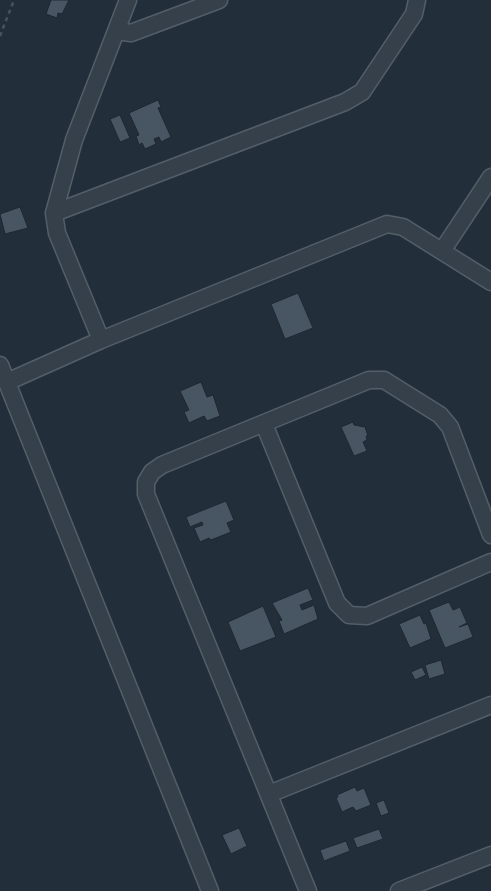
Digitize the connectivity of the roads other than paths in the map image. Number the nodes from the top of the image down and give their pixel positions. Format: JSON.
{"nodes":[{"id":1,"x":128,"y":0,"type":"edge"},
{"id":2,"x":219,"y":0,"type":"edge"},
{"id":3,"x":417,"y":0,"type":"edge"},
{"id":4,"x":116,"y":31,"type":"junction"},
{"id":5,"x":491,"y":177,"type":"edge"},
{"id":6,"x":54,"y":213,"type":"junction"},
{"id":7,"x":442,"y":251,"type":"junction"},
{"id":8,"x":491,"y":282,"type":"edge"},
{"id":9,"x":101,"y":340,"type":"junction"},
{"id":10,"x":0,"y":365,"type":"edge"},
{"id":11,"x":7,"y":382,"type":"junction"},
{"id":12,"x":264,"y":424,"type":"junction"},
{"id":13,"x":491,"y":534,"type":"edge"},
{"id":14,"x":491,"y":562,"type":"edge"},
{"id":15,"x":491,"y":705,"type":"edge"},
{"id":16,"x":269,"y":794,"type":"junction"},
{"id":17,"x":491,"y":855,"type":"edge"},
{"id":18,"x":210,"y":891,"type":"edge"},
{"id":19,"x":308,"y":891,"type":"edge"},
{"id":20,"x":399,"y":891,"type":"edge"}],
"edges":[{"from":1,"to":4,"type":"street"},
{"from":2,"to":4,"type":"street"},
{"from":3,"to":6,"type":"street"},
{"from":4,"to":6,"type":"street"},
{"from":5,"to":7,"type":"street"},
{"from":6,"to":9,"type":"street"},
{"from":7,"to":8,"type":"street"},
{"from":7,"to":9,"type":"street"},
{"from":9,"to":11,"type":"street"},
{"from":10,"to":11,"type":"street"},
{"from":11,"to":18,"type":"street"},
{"from":12,"to":13,"type":"street"},
{"from":12,"to":14,"type":"street"},
{"from":12,"to":16,"type":"street"},
{"from":15,"to":16,"type":"street"},
{"from":16,"to":19,"type":"street"},
{"from":17,"to":20,"type":"street"}]}
